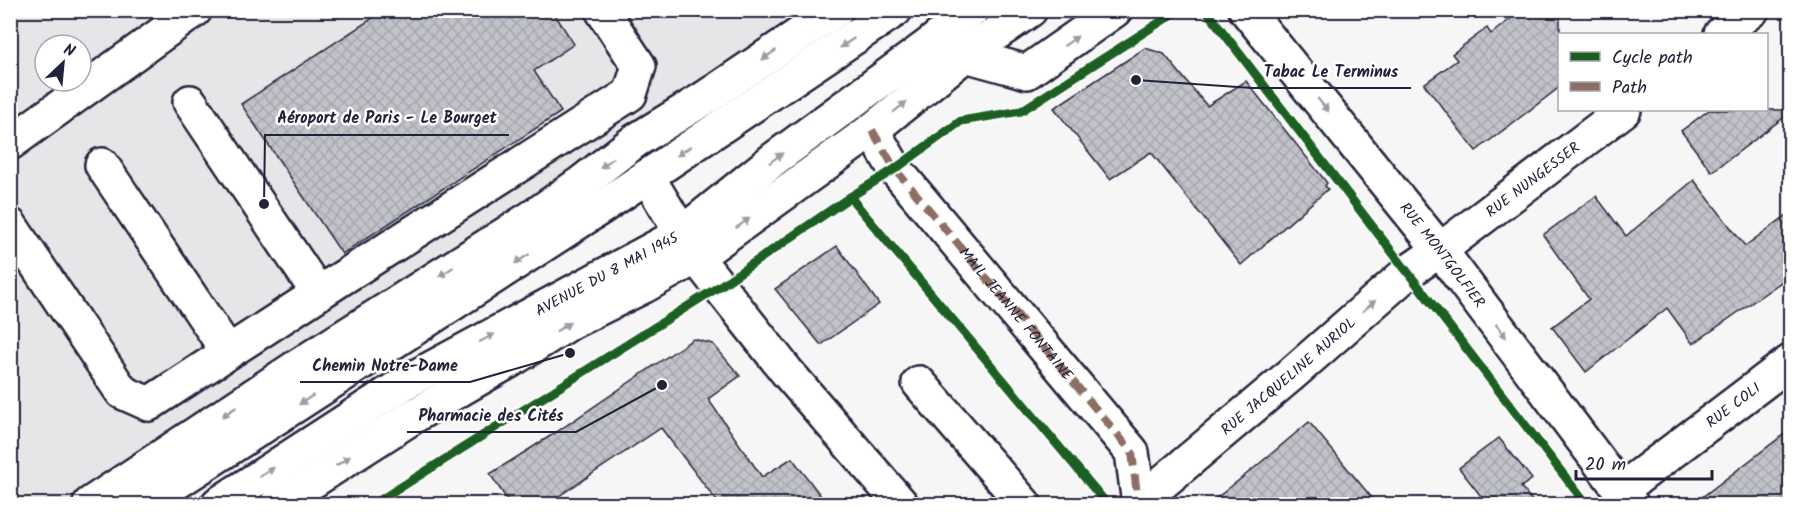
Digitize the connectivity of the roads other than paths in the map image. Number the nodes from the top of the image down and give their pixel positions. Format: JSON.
{"nodes":[{"id":1,"x":195,"y":10,"type":"edge"},
{"id":2,"x":602,"y":10,"type":"edge"},
{"id":3,"x":836,"y":10,"type":"edge"},
{"id":4,"x":896,"y":10,"type":"edge"},
{"id":5,"x":972,"y":10,"type":"edge"},
{"id":6,"x":1030,"y":10,"type":"edge"},
{"id":7,"x":1115,"y":10,"type":"edge"},
{"id":8,"x":1246,"y":10,"type":"edge"},
{"id":9,"x":1752,"y":10,"type":"edge"},
{"id":10,"x":1722,"y":33,"type":"edge"},
{"id":11,"x":929,"y":45,"type":"junction"},
{"id":12,"x":965,"y":55,"type":"junction"},
{"id":13,"x":190,"y":102,"type":"dead end"},
{"id":14,"x":1623,"y":111,"type":"edge"},
{"id":15,"x":872,"y":130,"type":"junction"},
{"id":16,"x":10,"y":143,"type":"edge"},
{"id":17,"x":102,"y":165,"type":"dead end"},
{"id":18,"x":647,"y":176,"type":"junction"},
{"id":19,"x":10,"y":225,"type":"edge"},
{"id":20,"x":688,"y":245,"type":"junction"},
{"id":21,"x":1440,"y":250,"type":"junction"},
{"id":22,"x":318,"y":293,"type":"junction"},
{"id":23,"x":228,"y":352,"type":"junction"},
{"id":24,"x":1791,"y":362,"type":"edge"},
{"id":25,"x":919,"y":383,"type":"dead end"},
{"id":26,"x":1625,"y":498,"type":"edge"},
{"id":27,"x":90,"y":504,"type":"edge"},
{"id":28,"x":143,"y":504,"type":"edge"},
{"id":29,"x":218,"y":504,"type":"edge"},
{"id":30,"x":277,"y":504,"type":"edge"},
{"id":31,"x":901,"y":504,"type":"edge"},
{"id":32,"x":1024,"y":504,"type":"edge"},
{"id":33,"x":1138,"y":504,"type":"edge"}],
"edges":[{"from":1,"to":16,"type":"street"},
{"from":2,"to":22,"type":"street"},
{"from":3,"to":27,"type":"street","one_way":true},
{"from":4,"to":18,"type":"street","one_way":true},
{"from":5,"to":11,"type":"street","name":"AVENUE DU 8 MAI 1945"},
{"from":6,"to":12,"type":"street"},
{"from":12,"to":7,"type":"street","one_way":true},
{"from":8,"to":21,"type":"street","name":"RUE MONTGOLFIER","one_way":true},
{"from":9,"to":10,"type":"street"},
{"from":11,"to":12,"type":"street"},
{"from":20,"to":11,"type":"street","name":"AVENUE DU 8 MAI 1945","one_way":true},
{"from":15,"to":12,"type":"street","one_way":true},
{"from":13,"to":22,"type":"street"},
{"from":14,"to":21,"type":"street","name":"RUE NUNGESSER"},
{"from":20,"to":15,"type":"street","one_way":true},
{"from":15,"to":33,"type":"street","name":"MAIL JEANNE FONTAINE"},
{"from":17,"to":23,"type":"street"},
{"from":18,"to":20,"type":"street"},
{"from":18,"to":28,"type":"street","one_way":true},
{"from":19,"to":23,"type":"street"},
{"from":29,"to":20,"type":"street","name":"AVENUE DU 8 MAI 1945","one_way":true},
{"from":30,"to":20,"type":"street","one_way":true},
{"from":20,"to":31,"type":"street"},
{"from":21,"to":26,"type":"street","name":"RUE MONTGOLFIER","one_way":true},
{"from":33,"to":21,"type":"street","name":"RUE JACQUELINE AURIOL","one_way":true},
{"from":22,"to":23,"type":"street"},
{"from":24,"to":26,"type":"street","name":"RUE COLI"},
{"from":25,"to":32,"type":"street"}]}
